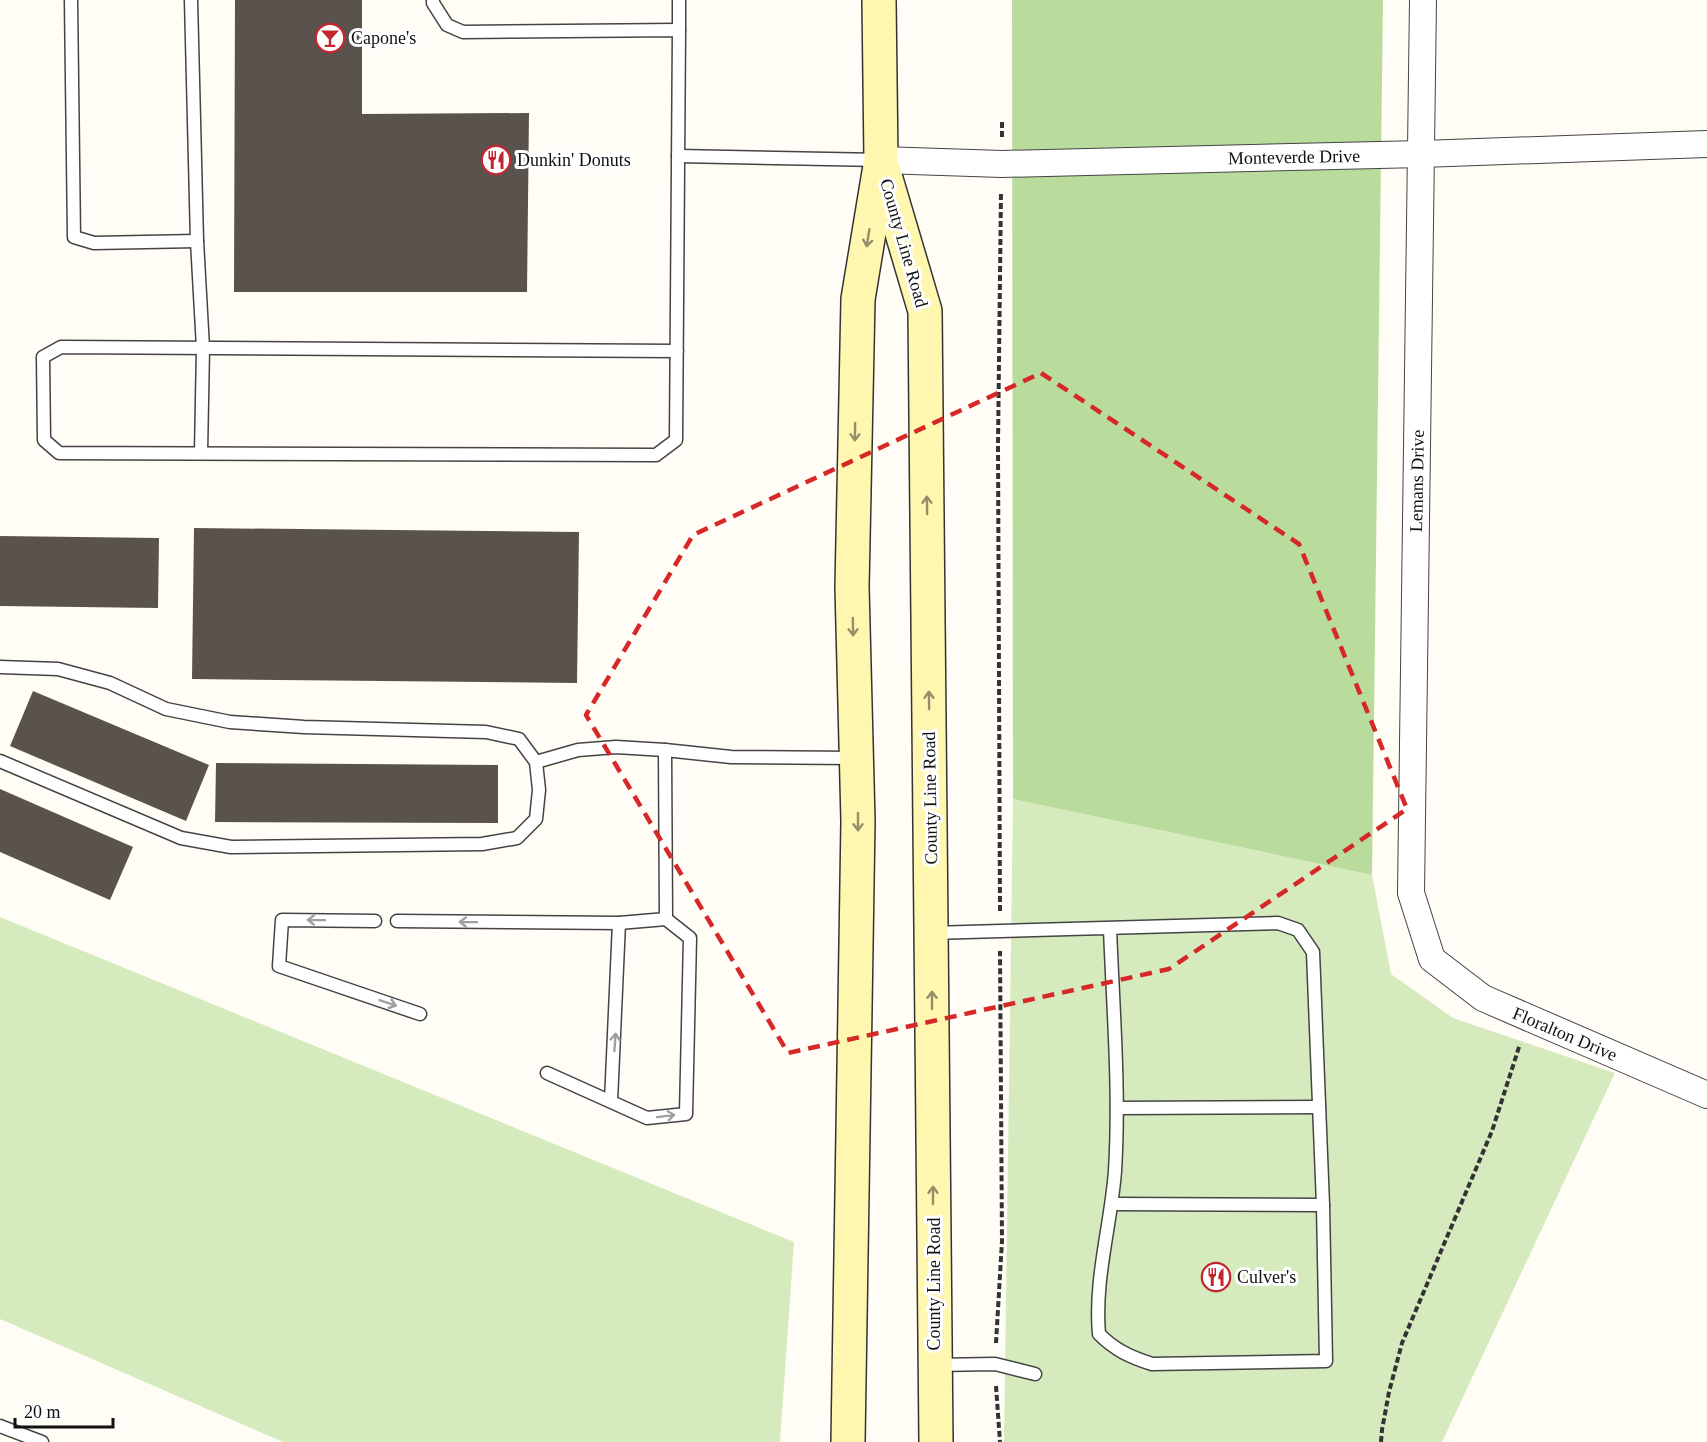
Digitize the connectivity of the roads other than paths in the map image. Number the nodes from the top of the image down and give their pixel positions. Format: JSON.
{"nodes":[{"id":1,"x":71,"y":0,"type":"edge"},
{"id":2,"x":190,"y":0,"type":"edge"},
{"id":3,"x":433,"y":0,"type":"edge"},
{"id":4,"x":679,"y":0,"type":"edge"},
{"id":5,"x":879,"y":0,"type":"edge"},
{"id":6,"x":1423,"y":0,"type":"edge"},
{"id":7,"x":679,"y":30,"type":"junction"},
{"id":8,"x":1707,"y":144,"type":"edge"},
{"id":9,"x":1422,"y":154,"type":"junction"},
{"id":10,"x":678,"y":156,"type":"junction"},
{"id":11,"x":880,"y":160,"type":"junction"},
{"id":12,"x":197,"y":241,"type":"junction"},
{"id":13,"x":203,"y":348,"type":"junction"},
{"id":14,"x":676,"y":351,"type":"junction"},
{"id":15,"x":201,"y":453,"type":"junction"},
{"id":16,"x":0,"y":667,"type":"edge"},
{"id":17,"x":665,"y":750,"type":"junction"},
{"id":18,"x":856,"y":758,"type":"junction"},
{"id":19,"x":0,"y":761,"type":"edge"},
{"id":20,"x":536,"y":762,"type":"junction"},
{"id":21,"x":666,"y":919,"type":"junction"},
{"id":22,"x":375,"y":921,"type":"dead end"},
{"id":23,"x":397,"y":921,"type":"dead end"},
{"id":24,"x":619,"y":923,"type":"junction"},
{"id":25,"x":1110,"y":928,"type":"junction"},
{"id":26,"x":931,"y":933,"type":"junction"},
{"id":27,"x":1432,"y":960,"type":"joint"},
{"id":28,"x":420,"y":1014,"type":"dead end"},
{"id":29,"x":547,"y":1073,"type":"dead end"},
{"id":30,"x":1707,"y":1095,"type":"edge"},
{"id":31,"x":611,"y":1101,"type":"junction"},
{"id":32,"x":1319,"y":1107,"type":"junction"},
{"id":33,"x":1117,"y":1108,"type":"junction"},
{"id":34,"x":1112,"y":1204,"type":"junction"},
{"id":35,"x":1323,"y":1205,"type":"junction"},
{"id":36,"x":935,"y":1365,"type":"junction"},
{"id":37,"x":1035,"y":1374,"type":"dead end"},
{"id":38,"x":0,"y":1426,"type":"edge"},
{"id":39,"x":42,"y":1442,"type":"edge"},
{"id":40,"x":848,"y":1442,"type":"edge"},
{"id":41,"x":936,"y":1442,"type":"edge"}],
"edges":[{"from":1,"to":12,"type":"lane"},
{"from":2,"to":12,"type":"lane"},
{"from":3,"to":7,"type":"lane"},
{"from":4,"to":7,"type":"lane"},
{"from":5,"to":11,"type":"main road","name":"County Line Road"},
{"from":6,"to":9,"type":"street","name":"Lemans Drive"},
{"from":7,"to":10,"type":"lane"},
{"from":8,"to":9,"type":"street","name":"Monteverde Drive"},
{"from":9,"to":11,"type":"street","name":"Monteverde Drive"},
{"from":9,"to":27,"type":"street","name":"Lemans Drive"},
{"from":10,"to":11,"type":"lane"},
{"from":10,"to":14,"type":"lane"},
{"from":11,"to":18,"type":"main road","name":"County Line Road","one_way":true},
{"from":26,"to":11,"type":"main road","name":"County Line Road","one_way":true},
{"from":12,"to":13,"type":"lane"},
{"from":13,"to":14,"type":"lane"},
{"from":13,"to":15,"type":"lane"},
{"from":13,"to":15,"type":"lane"},
{"from":14,"to":15,"type":"lane"},
{"from":16,"to":20,"type":"lane"},
{"from":17,"to":18,"type":"lane"},
{"from":17,"to":20,"type":"lane"},
{"from":17,"to":21,"type":"lane"},
{"from":18,"to":40,"type":"main road","name":"County Line Road","one_way":true},
{"from":19,"to":20,"type":"lane"},
{"from":21,"to":24,"type":"lane"},
{"from":31,"to":21,"type":"lane","one_way":true},
{"from":22,"to":28,"type":"lane","one_way":true},
{"from":24,"to":23,"type":"lane","one_way":true},
{"from":31,"to":24,"type":"lane","one_way":true},
{"from":25,"to":26,"type":"lane"},
{"from":25,"to":32,"type":"lane"},
{"from":25,"to":33,"type":"lane"},
{"from":36,"to":26,"type":"main road","name":"County Line Road","one_way":true},
{"from":27,"to":30,"type":"street","name":"Floralton Drive"},
{"from":29,"to":31,"type":"lane"},
{"from":32,"to":33,"type":"lane"},
{"from":32,"to":35,"type":"lane"},
{"from":33,"to":34,"type":"lane"},
{"from":34,"to":35,"type":"lane"},
{"from":34,"to":35,"type":"lane"},
{"from":36,"to":37,"type":"lane"},
{"from":36,"to":41,"type":"main road","name":"County Line Road"},
{"from":38,"to":39,"type":"lane"}]}
